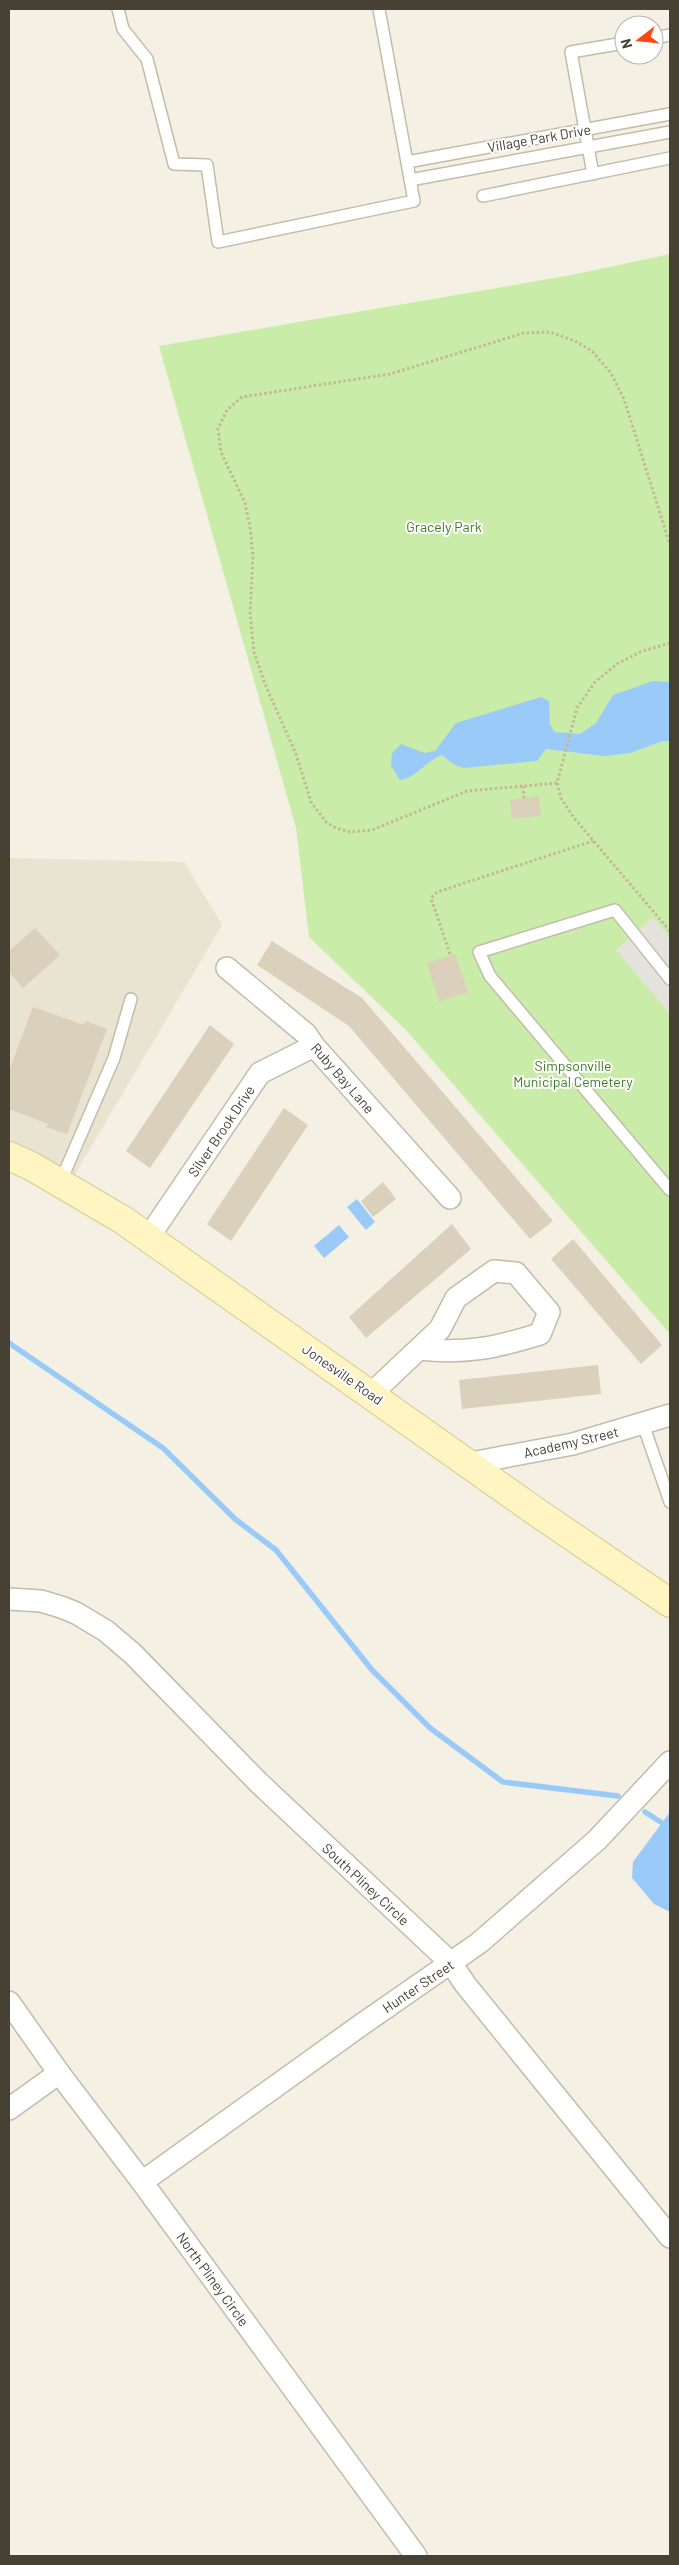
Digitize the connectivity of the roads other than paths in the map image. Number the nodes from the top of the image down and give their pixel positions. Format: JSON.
{"nodes":[{"id":1,"x":118,"y":9,"type":"edge"},
{"id":2,"x":379,"y":9,"type":"edge"},
{"id":3,"x":614,"y":45,"type":"edge"},
{"id":4,"x":670,"y":114,"type":"edge"},
{"id":5,"x":584,"y":130,"type":"junction"},
{"id":6,"x":670,"y":132,"type":"edge"},
{"id":7,"x":587,"y":147,"type":"junction"},
{"id":8,"x":670,"y":158,"type":"edge"},
{"id":9,"x":407,"y":162,"type":"junction"},
{"id":10,"x":593,"y":174,"type":"junction"},
{"id":11,"x":410,"y":180,"type":"junction"},
{"id":12,"x":483,"y":196,"type":"dead end"},
{"id":13,"x":227,"y":968,"type":"dead end"},
{"id":14,"x":670,"y":979,"type":"edge"},
{"id":15,"x":131,"y":999,"type":"dead end"},
{"id":16,"x":314,"y":1046,"type":"junction"},
{"id":17,"x":9,"y":1156,"type":"edge"},
{"id":18,"x":60,"y":1183,"type":"junction"},
{"id":19,"x":670,"y":1190,"type":"edge"},
{"id":20,"x":450,"y":1198,"type":"dead end"},
{"id":21,"x":148,"y":1238,"type":"junction"},
{"id":22,"x":419,"y":1349,"type":"junction"},
{"id":23,"x":372,"y":1394,"type":"junction"},
{"id":24,"x":670,"y":1415,"type":"edge"},
{"id":25,"x":643,"y":1424,"type":"junction"},
{"id":26,"x":471,"y":1464,"type":"junction"},
{"id":27,"x":670,"y":1502,"type":"edge"},
{"id":28,"x":9,"y":1599,"type":"edge"},
{"id":29,"x":670,"y":1603,"type":"edge"},
{"id":30,"x":670,"y":1762,"type":"edge"},
{"id":31,"x":451,"y":1963,"type":"junction"},
{"id":32,"x":9,"y":2002,"type":"edge"},
{"id":33,"x":59,"y":2073,"type":"junction"},
{"id":34,"x":9,"y":2109,"type":"edge"},
{"id":35,"x":142,"y":2182,"type":"junction"},
{"id":36,"x":670,"y":2237,"type":"edge"},
{"id":37,"x":416,"y":2556,"type":"edge"}],
"edges":[{"from":1,"to":11,"type":"lane"},
{"from":2,"to":9,"type":"lane"},
{"from":3,"to":5,"type":"lane"},
{"from":4,"to":5,"type":"lane","name":"Village Park Drive"},
{"from":5,"to":7,"type":"lane"},
{"from":5,"to":9,"type":"lane","name":"Village Park Drive"},
{"from":6,"to":7,"type":"lane","name":"Village Park Drive"},
{"from":7,"to":10,"type":"lane"},
{"from":7,"to":11,"type":"lane","name":"Village Park Drive"},
{"from":8,"to":10,"type":"lane"},
{"from":9,"to":11,"type":"lane"},
{"from":10,"to":12,"type":"lane"},
{"from":13,"to":16,"type":"street","name":"Ruby Bay Lane"},
{"from":14,"to":19,"type":"lane"},
{"from":15,"to":18,"type":"lane"},
{"from":16,"to":20,"type":"street","name":"Ruby Bay Lane"},
{"from":16,"to":21,"type":"street","name":"Silver Brook Drive"},
{"from":17,"to":18,"type":"street","name":"Jonesville Road"},
{"from":18,"to":21,"type":"street","name":"Jonesville Road"},
{"from":21,"to":23,"type":"street","name":"Jonesville Road"},
{"from":22,"to":22,"type":"street"},
{"from":22,"to":23,"type":"street"},
{"from":23,"to":26,"type":"street","name":"Jonesville Road"},
{"from":24,"to":25,"type":"street","name":"Academy Street"},
{"from":25,"to":26,"type":"street","name":"Academy Street"},
{"from":25,"to":27,"type":"lane"},
{"from":26,"to":29,"type":"street","name":"Jonesville Road"},
{"from":28,"to":31,"type":"street","name":"South Pliney Circle"},
{"from":30,"to":31,"type":"street","name":"Hunter Street"},
{"from":31,"to":35,"type":"street","name":"Hunter Street"},
{"from":31,"to":36,"type":"street","name":"South Pliney Circle"},
{"from":32,"to":33,"type":"street","name":"North Pliney Circle"},
{"from":33,"to":34,"type":"street"},
{"from":33,"to":35,"type":"street","name":"North Pliney Circle"},
{"from":35,"to":37,"type":"street","name":"North Pliney Circle"}]}
